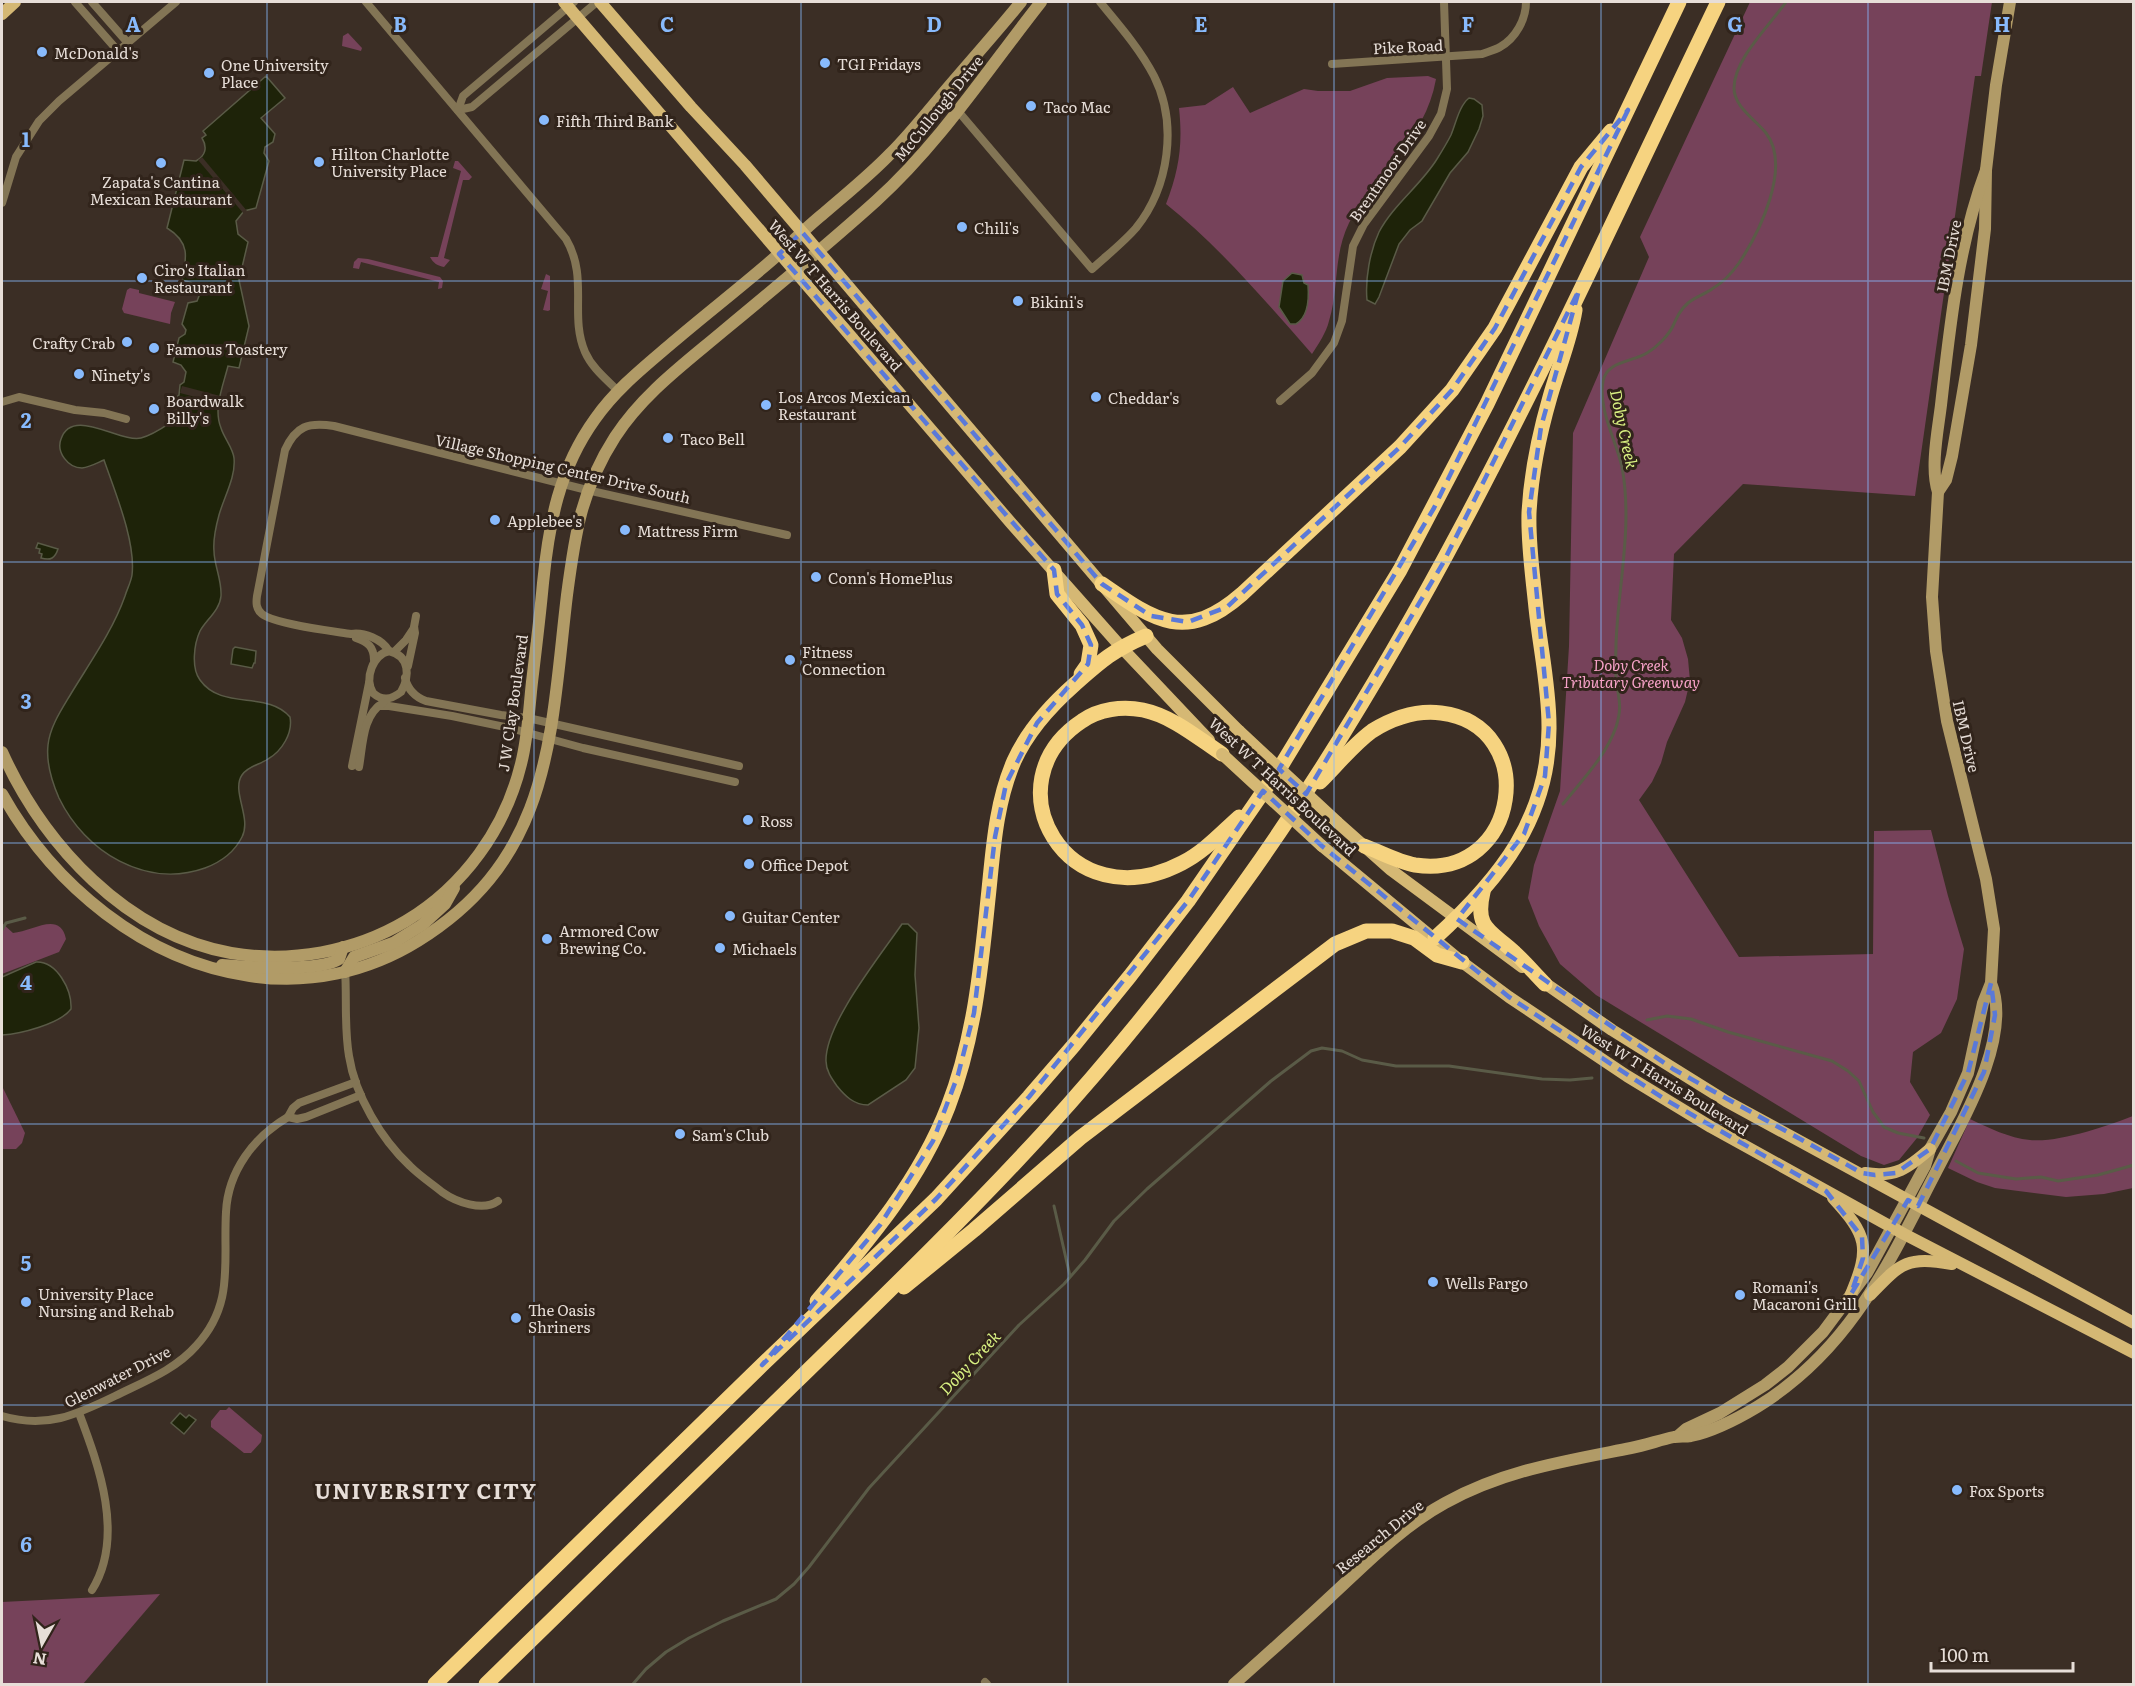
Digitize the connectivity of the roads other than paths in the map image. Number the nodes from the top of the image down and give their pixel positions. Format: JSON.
{"nodes":[{"id":1,"x":15,"y":2,"type":"edge"},
{"id":2,"x":75,"y":2,"type":"edge"},
{"id":3,"x":92,"y":2,"type":"edge"},
{"id":4,"x":176,"y":2,"type":"edge"},
{"id":5,"x":366,"y":2,"type":"edge"},
{"id":6,"x":599,"y":2,"type":"edge"},
{"id":7,"x":1021,"y":2,"type":"edge"},
{"id":8,"x":1041,"y":2,"type":"edge"},
{"id":9,"x":1100,"y":2,"type":"edge"},
{"id":10,"x":1444,"y":2,"type":"edge"},
{"id":11,"x":1526,"y":2,"type":"edge"},
{"id":12,"x":1679,"y":2,"type":"edge"},
{"id":13,"x":1718,"y":2,"type":"edge"},
{"id":14,"x":2010,"y":2,"type":"edge"},
{"id":15,"x":569,"y":3,"type":"edge"},
{"id":16,"x":2,"y":14,"type":"edge"},
{"id":17,"x":578,"y":18,"type":"junction"},
{"id":18,"x":128,"y":43,"type":"junction"},
{"id":19,"x":118,"y":51,"type":"junction"},
{"id":20,"x":1447,"y":57,"type":"junction"},
{"id":21,"x":1332,"y":63,"type":"dead end"},
{"id":22,"x":458,"y":110,"type":"junction"},
{"id":23,"x":1628,"y":110,"type":"junction"},
{"id":24,"x":958,"y":111,"type":"junction"},
{"id":25,"x":1986,"y":170,"type":"junction"},
{"id":26,"x":2,"y":203,"type":"edge"},
{"id":27,"x":802,"y":232,"type":"junction"},
{"id":28,"x":818,"y":252,"type":"junction"},
{"id":29,"x":779,"y":254,"type":"junction"},
{"id":30,"x":795,"y":272,"type":"junction"},
{"id":31,"x":1579,"y":290,"type":"junction"},
{"id":32,"x":618,"y":391,"type":"junction"},
{"id":33,"x":1280,"y":401,"type":"dead end"},
{"id":34,"x":2,"y":402,"type":"edge"},
{"id":35,"x":126,"y":419,"type":"dead end"},
{"id":36,"x":562,"y":483,"type":"junction"},
{"id":37,"x":587,"y":490,"type":"junction"},
{"id":38,"x":1938,"y":492,"type":"junction"},
{"id":39,"x":787,"y":535,"type":"dead end"},
{"id":40,"x":1054,"y":570,"type":"junction"},
{"id":41,"x":1102,"y":584,"type":"junction"},
{"id":42,"x":416,"y":616,"type":"dead end"},
{"id":43,"x":414,"y":627,"type":"junction"},
{"id":44,"x":351,"y":634,"type":"junction"},
{"id":45,"x":1146,"y":636,"type":"junction"},
{"id":46,"x":1121,"y":646,"type":"junction"},
{"id":47,"x":392,"y":651,"type":"junction"},
{"id":48,"x":373,"y":664,"type":"junction"},
{"id":49,"x":406,"y":674,"type":"junction"},
{"id":50,"x":369,"y":682,"type":"junction"},
{"id":51,"x":1070,"y":688,"type":"junction"},
{"id":52,"x":391,"y":699,"type":"junction"},
{"id":53,"x":379,"y":706,"type":"junction"},
{"id":54,"x":551,"y":723,"type":"junction"},
{"id":55,"x":527,"y":725,"type":"junction"},
{"id":56,"x":549,"y":739,"type":"junction"},
{"id":57,"x":2,"y":752,"type":"edge"},
{"id":58,"x":1222,"y":754,"type":"junction"},
{"id":59,"x":739,"y":766,"type":"dead end"},
{"id":60,"x":735,"y":783,"type":"dead end"},
{"id":61,"x":2,"y":794,"type":"edge"},
{"id":62,"x":1256,"y":800,"type":"junction"},
{"id":63,"x":1301,"y":801,"type":"junction"},
{"id":64,"x":1364,"y":846,"type":"junction"},
{"id":65,"x":456,"y":881,"type":"junction"},
{"id":66,"x":1485,"y":887,"type":"junction"},
{"id":67,"x":1457,"y":919,"type":"junction"},
{"id":68,"x":1435,"y":938,"type":"junction"},
{"id":69,"x":343,"y":947,"type":"junction"},
{"id":70,"x":1462,"y":962,"type":"junction"},
{"id":71,"x":200,"y":965,"type":"junction"},
{"id":72,"x":345,"y":972,"type":"junction"},
{"id":73,"x":1991,"y":983,"type":"junction"},
{"id":74,"x":1545,"y":984,"type":"junction"},
{"id":75,"x":356,"y":1082,"type":"junction"},
{"id":76,"x":361,"y":1095,"type":"junction"},
{"id":77,"x":288,"y":1117,"type":"junction"},
{"id":78,"x":1930,"y":1149,"type":"junction"},
{"id":79,"x":1862,"y":1173,"type":"junction"},
{"id":80,"x":1826,"y":1191,"type":"junction"},
{"id":81,"x":498,"y":1201,"type":"dead end"},
{"id":82,"x":1913,"y":1203,"type":"junction"},
{"id":83,"x":1892,"y":1228,"type":"junction"},
{"id":84,"x":1904,"y":1234,"type":"junction"},
{"id":85,"x":1964,"y":1266,"type":"junction"},
{"id":86,"x":1851,"y":1294,"type":"junction"},
{"id":87,"x":1870,"y":1295,"type":"junction"},
{"id":88,"x":2133,"y":1323,"type":"edge"},
{"id":89,"x":844,"y":1336,"type":"junction"},
{"id":90,"x":2133,"y":1353,"type":"edge"},
{"id":91,"x":762,"y":1365,"type":"junction"},
{"id":92,"x":80,"y":1413,"type":"junction"},
{"id":93,"x":2,"y":1416,"type":"edge"},
{"id":94,"x":1678,"y":1436,"type":"junction"},
{"id":95,"x":92,"y":1590,"type":"dead end"},
{"id":96,"x":435,"y":1684,"type":"edge"},
{"id":97,"x":486,"y":1684,"type":"edge"},
{"id":98,"x":1234,"y":1684,"type":"edge"}],
"edges":[{"from":1,"to":16,"type":"main road"},
{"from":2,"to":19,"type":"street"},
{"from":3,"to":18,"type":"street"},
{"from":4,"to":18,"type":"street"},
{"from":5,"to":22,"type":"street"},
{"from":6,"to":17,"type":"street"},
{"from":6,"to":27,"type":"main road","name":"West W T Harris Boulevard"},
{"from":7,"to":27,"type":"street","name":"McCullough Drive"},
{"from":8,"to":24,"type":"street","name":"McCullough Drive"},
{"from":9,"to":24,"type":"street"},
{"from":10,"to":20,"type":"street","name":"Brentmoor Drive"},
{"from":11,"to":20,"type":"street","name":"Pike Road"},
{"from":12,"to":23,"type":"highway"},
{"from":13,"to":31,"type":"highway"},
{"from":14,"to":25,"type":"street","name":"IBM Drive"},
{"from":15,"to":17,"type":"main road","name":"West W T Harris Boulevard"},
{"from":15,"to":22,"type":"street"},
{"from":17,"to":22,"type":"street"},
{"from":17,"to":29,"type":"main road","name":"West W T Harris Boulevard"},
{"from":18,"to":19,"type":"street"},
{"from":19,"to":26,"type":"street"},
{"from":20,"to":21,"type":"street","name":"Pike Road"},
{"from":20,"to":33,"type":"street","name":"Brentmoor Drive"},
{"from":22,"to":32,"type":"street"},
{"from":23,"to":41,"type":"highway"},
{"from":23,"to":62,"type":"highway"},
{"from":24,"to":28,"type":"street","name":"McCullough Drive"},
{"from":25,"to":38,"type":"street","name":"IBM Drive"},
{"from":25,"to":38,"type":"street","name":"IBM Drive"},
{"from":27,"to":28,"type":"main road","name":"West W T Harris Boulevard"},
{"from":27,"to":29,"type":"street","name":"J W Clay Boulevard"},
{"from":28,"to":30,"type":"street","name":"McCullough Drive"},
{"from":28,"to":41,"type":"main road","name":"West W T Harris Boulevard"},
{"from":29,"to":30,"type":"main road","name":"West W T Harris Boulevard"},
{"from":29,"to":32,"type":"street","name":"J W Clay Boulevard"},
{"from":30,"to":37,"type":"street"},
{"from":30,"to":40,"type":"main road","name":"West W T Harris Boulevard"},
{"from":31,"to":63,"type":"highway"},
{"from":31,"to":66,"type":"highway"},
{"from":32,"to":36,"type":"street","name":"J W Clay Boulevard"},
{"from":34,"to":35,"type":"street"},
{"from":36,"to":37,"type":"street","name":"Village Shopping Center Drive South"},
{"from":36,"to":44,"type":"street","name":"Village Shopping Center Drive South"},
{"from":36,"to":55,"type":"street","name":"J W Clay Boulevard"},
{"from":37,"to":39,"type":"street","name":"Village Shopping Center Drive South"},
{"from":37,"to":54,"type":"street"},
{"from":38,"to":73,"type":"street","name":"IBM Drive"},
{"from":40,"to":46,"type":"main road","name":"West W T Harris Boulevard"},
{"from":40,"to":51,"type":"highway"},
{"from":41,"to":45,"type":"main road","name":"West W T Harris Boulevard"},
{"from":42,"to":43,"type":"street"},
{"from":43,"to":47,"type":"street"},
{"from":43,"to":49,"type":"street"},
{"from":44,"to":47,"type":"street"},
{"from":44,"to":48,"type":"street"},
{"from":45,"to":46,"type":"highway"},
{"from":45,"to":64,"type":"main road","name":"West W T Harris Boulevard","bridge":true},
{"from":46,"to":51,"type":"highway"},
{"from":46,"to":58,"type":"main road","name":"West W T Harris Boulevard"},
{"from":47,"to":48,"type":"street"},
{"from":47,"to":49,"type":"street"},
{"from":48,"to":50,"type":"street"},
{"from":49,"to":52,"type":"street"},
{"from":49,"to":55,"type":"street"},
{"from":50,"to":52,"type":"street"},
{"from":50,"to":53,"type":"street"},
{"from":51,"to":91,"type":"highway"},
{"from":52,"to":53,"type":"street"},
{"from":53,"to":55,"type":"street"},
{"from":54,"to":55,"type":"street"},
{"from":54,"to":56,"type":"street"},
{"from":54,"to":59,"type":"street"},
{"from":55,"to":56,"type":"street"},
{"from":55,"to":65,"type":"street","name":"J W Clay Boulevard"},
{"from":56,"to":60,"type":"street"},
{"from":56,"to":72,"type":"street"},
{"from":57,"to":69,"type":"street","name":"J W Clay Boulevard"},
{"from":58,"to":62,"type":"highway"},
{"from":58,"to":68,"type":"main road","name":"West W T Harris Boulevard","bridge":true},
{"from":61,"to":71,"type":"street"},
{"from":62,"to":91,"type":"highway"},
{"from":63,"to":64,"type":"highway"},
{"from":63,"to":89,"type":"highway"},
{"from":64,"to":67,"type":"main road","name":"West W T Harris Boulevard"},
{"from":65,"to":69,"type":"street","name":"J W Clay Boulevard"},
{"from":65,"to":72,"type":"street"},
{"from":66,"to":67,"type":"highway"},
{"from":66,"to":74,"type":"highway"},
{"from":67,"to":68,"type":"highway"},
{"from":67,"to":74,"type":"main road","name":"West W T Harris Boulevard"},
{"from":68,"to":70,"type":"main road","name":"West W T Harris Boulevard"},
{"from":69,"to":71,"type":"street"},
{"from":69,"to":72,"type":"street"},
{"from":70,"to":80,"type":"main road","name":"West W T Harris Boulevard"},
{"from":70,"to":89,"type":"highway"},
{"from":71,"to":72,"type":"street"},
{"from":72,"to":75,"type":"street"},
{"from":73,"to":78,"type":"street","name":"IBM Drive"},
{"from":73,"to":82,"type":"street","name":"IBM Drive"},
{"from":74,"to":79,"type":"main road","name":"West W T Harris Boulevard"},
{"from":75,"to":76,"type":"street"},
{"from":75,"to":77,"type":"street","name":"Glenwater Drive"},
{"from":76,"to":77,"type":"street","name":"Glenwater Drive"},
{"from":76,"to":81,"type":"street"},
{"from":77,"to":92,"type":"street","name":"Glenwater Drive"},
{"from":78,"to":79,"type":"main road"},
{"from":78,"to":82,"type":"street","name":"IBM Drive"},
{"from":79,"to":82,"type":"main road","name":"West W T Harris Boulevard"},
{"from":80,"to":83,"type":"main road","name":"West W T Harris Boulevard"},
{"from":80,"to":86,"type":"main road"},
{"from":82,"to":83,"type":"street","name":"IBM Drive"},
{"from":82,"to":84,"type":"street","name":"IBM Drive"},
{"from":82,"to":88,"type":"main road","name":"West W T Harris Boulevard"},
{"from":83,"to":84,"type":"main road","name":"West W T Harris Boulevard"},
{"from":83,"to":86,"type":"street","name":"Research Drive"},
{"from":84,"to":85,"type":"main road","name":"West W T Harris Boulevard"},
{"from":84,"to":87,"type":"street","name":"Research Drive"},
{"from":85,"to":87,"type":"main road"},
{"from":85,"to":90,"type":"main road","name":"West W T Harris Boulevard"},
{"from":86,"to":94,"type":"street","name":"Research Drive"},
{"from":87,"to":94,"type":"street","name":"Research Drive"},
{"from":89,"to":97,"type":"highway"},
{"from":91,"to":96,"type":"highway"},
{"from":92,"to":93,"type":"street","name":"Glenwater Drive"},
{"from":92,"to":95,"type":"street"},
{"from":94,"to":98,"type":"street","name":"Research Drive"}]}
